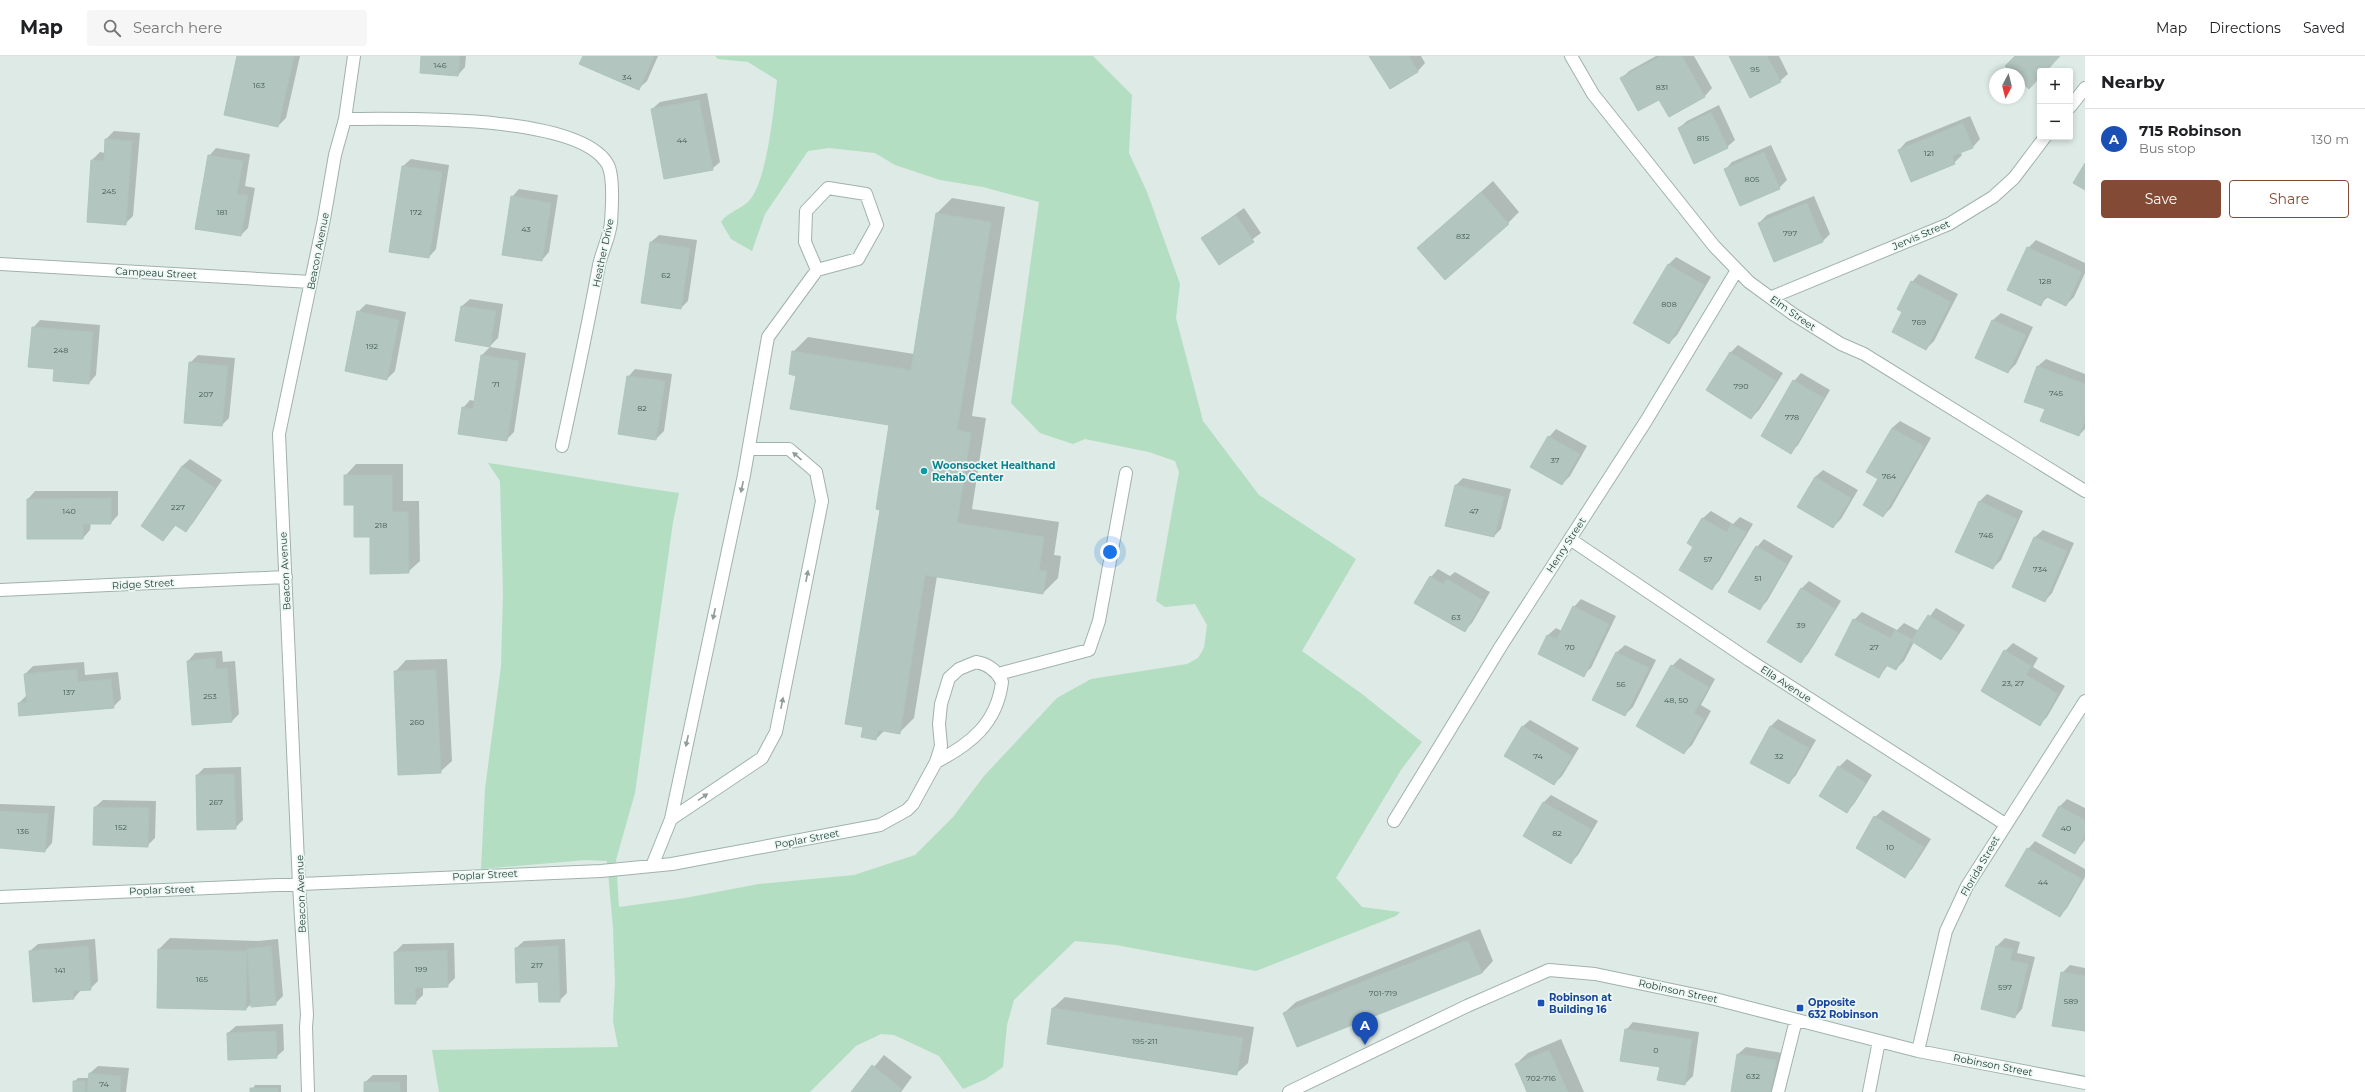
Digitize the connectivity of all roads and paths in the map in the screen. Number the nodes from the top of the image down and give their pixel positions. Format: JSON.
{"nodes":[{"id":1,"x":354,"y":56,"type":"edge"},
{"id":2,"x":1574,"y":57,"type":"edge"},
{"id":3,"x":2085,"y":88,"type":"edge"},
{"id":4,"x":2072,"y":104,"type":"edge"},
{"id":5,"x":345,"y":118,"type":"junction"},
{"id":6,"x":2043,"y":140,"type":"edge"},
{"id":7,"x":0,"y":264,"type":"edge"},
{"id":8,"x":817,"y":270,"type":"junction"},
{"id":9,"x":1737,"y":270,"type":"junction"},
{"id":10,"x":311,"y":282,"type":"junction"},
{"id":11,"x":1772,"y":298,"type":"junction"},
{"id":12,"x":562,"y":446,"type":"dead end"},
{"id":13,"x":749,"y":449,"type":"junction"},
{"id":14,"x":1126,"y":473,"type":"dead end"},
{"id":15,"x":2085,"y":492,"type":"edge"},
{"id":16,"x":1570,"y":539,"type":"junction"},
{"id":17,"x":286,"y":577,"type":"junction"},
{"id":18,"x":0,"y":590,"type":"edge"},
{"id":19,"x":998,"y":674,"type":"junction"},
{"id":20,"x":2085,"y":701,"type":"edge"},
{"id":21,"x":936,"y":762,"type":"junction"},
{"id":22,"x":670,"y":819,"type":"junction"},
{"id":23,"x":1394,"y":821,"type":"dead end"},
{"id":24,"x":2005,"y":824,"type":"junction"},
{"id":25,"x":652,"y":866,"type":"junction"},
{"id":26,"x":299,"y":885,"type":"junction"},
{"id":27,"x":0,"y":897,"type":"edge"},
{"id":28,"x":1796,"y":1020,"type":"junction"},
{"id":29,"x":1879,"y":1041,"type":"junction"},
{"id":30,"x":1918,"y":1051,"type":"junction"},
{"id":31,"x":2085,"y":1083,"type":"edge"},
{"id":32,"x":308,"y":1092,"type":"edge"},
{"id":33,"x":1290,"y":1092,"type":"edge"},
{"id":34,"x":1778,"y":1092,"type":"edge"},
{"id":35,"x":1869,"y":1092,"type":"edge"}],
"edges":[{"from":1,"to":5,"type":"street","name":"Beacon Avenue"},
{"from":2,"to":9,"type":"street","name":"Elm Street"},
{"from":3,"to":4,"type":"street"},
{"from":5,"to":10,"type":"street","name":"Beacon Avenue"},
{"from":5,"to":12,"type":"street","name":"Heather Drive"},
{"from":6,"to":11,"type":"street","name":"Jervis Street"},
{"from":7,"to":10,"type":"street","name":"Campeau Street"},
{"from":8,"to":8,"type":"street"},
{"from":8,"to":13,"type":"street"},
{"from":9,"to":11,"type":"street","name":"Elm Street"},
{"from":9,"to":16,"type":"street","name":"Henry Street"},
{"from":10,"to":17,"type":"street","name":"Beacon Avenue"},
{"from":11,"to":15,"type":"street","name":"Elm Street"},
{"from":13,"to":22,"type":"street","one_way":true},
{"from":22,"to":13,"type":"street","one_way":true},
{"from":14,"to":19,"type":"street"},
{"from":16,"to":23,"type":"street","name":"Henry Street"},
{"from":16,"to":24,"type":"street","name":"Ella Avenue"},
{"from":17,"to":18,"type":"street","name":"Ridge Street"},
{"from":17,"to":26,"type":"street","name":"Beacon Avenue"},
{"from":19,"to":21,"type":"street"},
{"from":19,"to":21,"type":"street","name":"Poplar Street"},
{"from":20,"to":24,"type":"street","name":"Florida Street"},
{"from":21,"to":25,"type":"street","name":"Poplar Street"},
{"from":22,"to":25,"type":"street"},
{"from":24,"to":30,"type":"street","name":"Florida Street"},
{"from":25,"to":26,"type":"street","name":"Poplar Street"},
{"from":26,"to":27,"type":"street","name":"Poplar Street"},
{"from":26,"to":32,"type":"street","name":"Beacon Avenue"},
{"from":28,"to":29,"type":"street","name":"Robinson Street"},
{"from":28,"to":33,"type":"street","name":"Robinson Street"},
{"from":28,"to":34,"type":"street"},
{"from":29,"to":30,"type":"street","name":"Robinson Street"},
{"from":29,"to":35,"type":"street"},
{"from":30,"to":31,"type":"street","name":"Robinson Street"}]}
